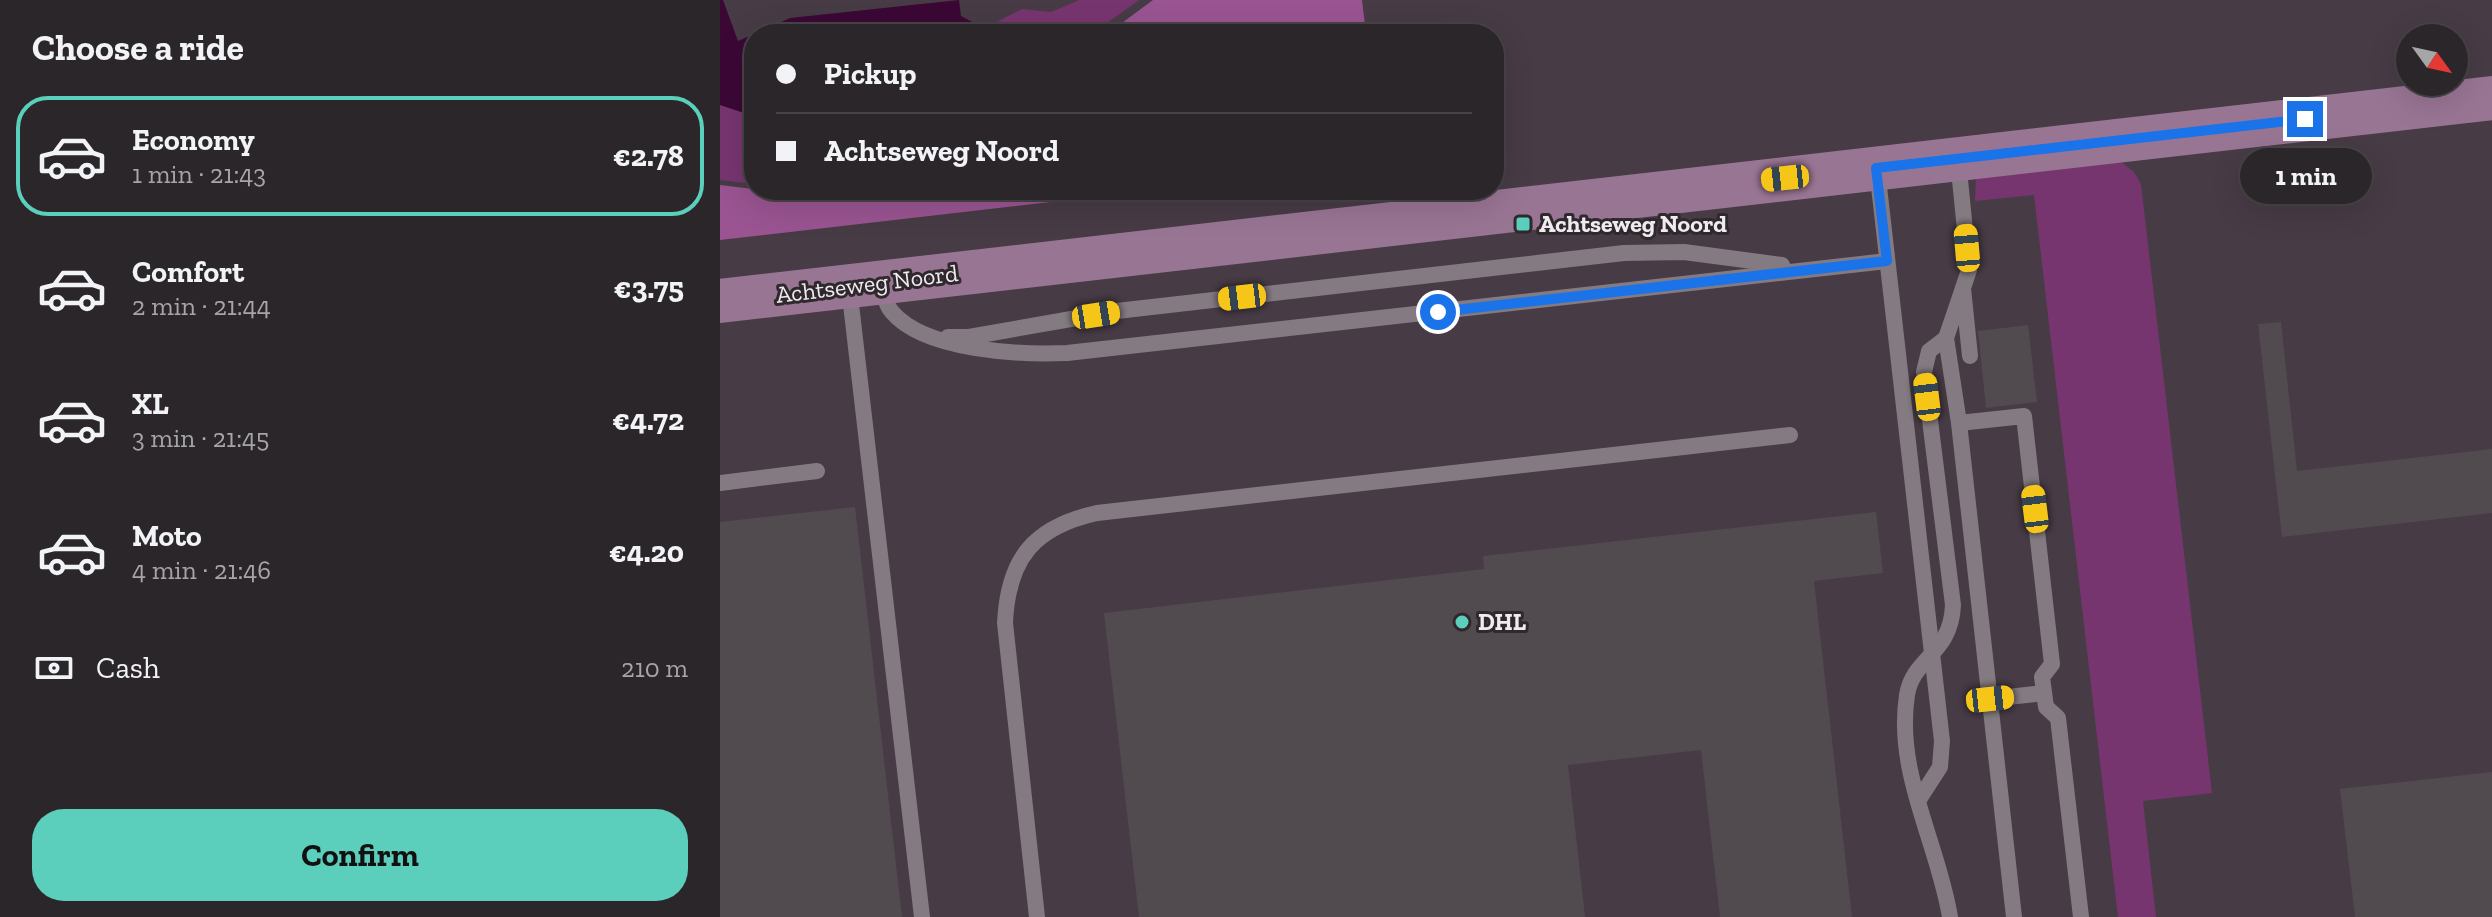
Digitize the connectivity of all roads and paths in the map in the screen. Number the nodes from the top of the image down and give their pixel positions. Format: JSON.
{"nodes":[{"id":1,"x":2492,"y":98,"type":"edge"},
{"id":2,"x":1958,"y":159,"type":"junction"},
{"id":3,"x":1876,"y":168,"type":"junction"},
{"id":4,"x":1887,"y":261,"type":"junction"},
{"id":5,"x":1808,"y":269,"type":"junction"},
{"id":6,"x":865,"y":283,"type":"junction"},
{"id":7,"x":1963,"y":288,"type":"junction"},
{"id":8,"x":720,"y":301,"type":"edge"},
{"id":9,"x":931,"y":334,"type":"junction"},
{"id":10,"x":1946,"y":338,"type":"junction"},
{"id":11,"x":1970,"y":356,"type":"dead end"},
{"id":12,"x":1959,"y":423,"type":"junction"},
{"id":13,"x":1790,"y":435,"type":"dead end"},
{"id":14,"x":817,"y":471,"type":"dead end"},
{"id":15,"x":720,"y":483,"type":"edge"},
{"id":16,"x":1932,"y":654,"type":"junction"},
{"id":17,"x":2044,"y":693,"type":"junction"},
{"id":18,"x":1990,"y":699,"type":"junction"},
{"id":19,"x":1918,"y":801,"type":"junction"},
{"id":20,"x":922,"y":917,"type":"edge"},
{"id":21,"x":1037,"y":917,"type":"edge"},
{"id":22,"x":1950,"y":917,"type":"edge"},
{"id":23,"x":2014,"y":917,"type":"edge"},
{"id":24,"x":2081,"y":917,"type":"edge"}],
"edges":[{"from":1,"to":2,"type":"street","name":"Achtseweg Noord"},
{"from":2,"to":3,"type":"street","name":"Achtseweg Noord"},
{"from":2,"to":7,"type":"lane"},
{"from":3,"to":4,"type":"lane"},
{"from":3,"to":6,"type":"street","name":"Achtseweg Noord"},
{"from":4,"to":5,"type":"lane"},
{"from":4,"to":16,"type":"lane"},
{"from":5,"to":9,"type":"lane"},
{"from":5,"to":9,"type":"lane"},
{"from":6,"to":8,"type":"street","name":"Achtseweg Noord"},
{"from":6,"to":9,"type":"lane"},
{"from":6,"to":20,"type":"lane"},
{"from":7,"to":10,"type":"lane"},
{"from":7,"to":11,"type":"lane"},
{"from":10,"to":12,"type":"lane"},
{"from":10,"to":16,"type":"lane"},
{"from":12,"to":17,"type":"lane"},
{"from":12,"to":18,"type":"lane"},
{"from":13,"to":21,"type":"lane"},
{"from":14,"to":15,"type":"lane"},
{"from":16,"to":19,"type":"lane"},
{"from":16,"to":19,"type":"lane"},
{"from":17,"to":18,"type":"lane"},
{"from":17,"to":24,"type":"lane"},
{"from":18,"to":23,"type":"lane"},
{"from":19,"to":22,"type":"lane"}]}
